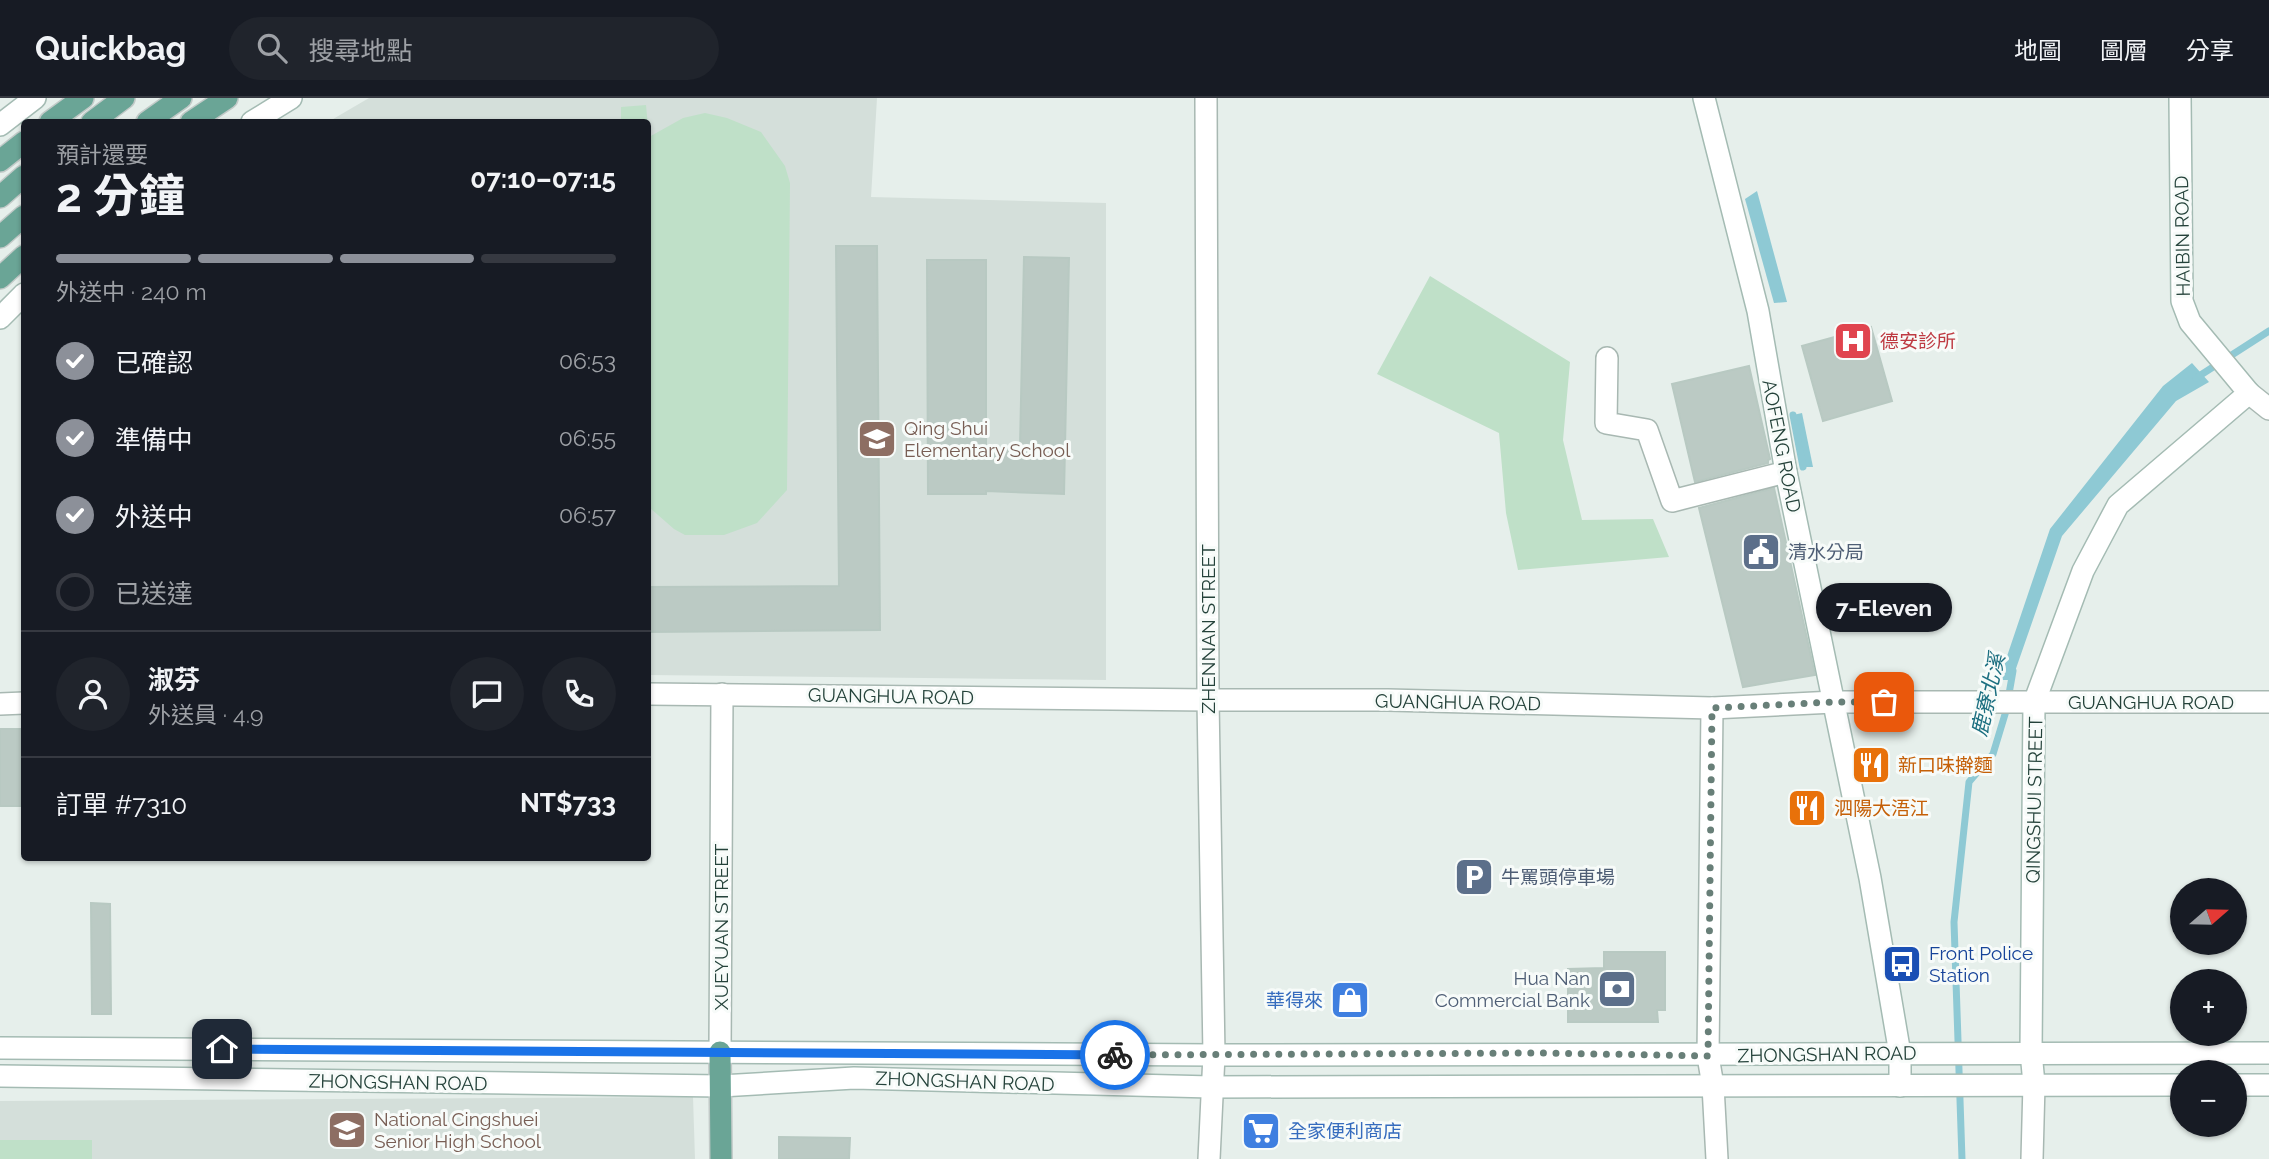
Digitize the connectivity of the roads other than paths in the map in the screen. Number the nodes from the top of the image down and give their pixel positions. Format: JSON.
{"nodes":[{"id":1,"x":35,"y":98,"type":"edge"},
{"id":2,"x":83,"y":98,"type":"edge"},
{"id":3,"x":124,"y":98,"type":"edge"},
{"id":4,"x":181,"y":98,"type":"edge"},
{"id":5,"x":227,"y":98,"type":"edge"},
{"id":6,"x":291,"y":98,"type":"edge"},
{"id":7,"x":1206,"y":98,"type":"edge"},
{"id":8,"x":1704,"y":98,"type":"edge"},
{"id":9,"x":2180,"y":98,"type":"edge"},
{"id":10,"x":54,"y":119,"type":"edge"},
{"id":11,"x":96,"y":119,"type":"edge"},
{"id":12,"x":151,"y":119,"type":"edge"},
{"id":13,"x":196,"y":119,"type":"edge"},
{"id":14,"x":257,"y":119,"type":"edge"},
{"id":15,"x":0,"y":125,"type":"edge"},
{"id":16,"x":21,"y":144,"type":"edge"},
{"id":17,"x":0,"y":161,"type":"edge"},
{"id":18,"x":21,"y":179,"type":"edge"},
{"id":19,"x":0,"y":197,"type":"edge"},
{"id":20,"x":21,"y":219,"type":"edge"},
{"id":21,"x":0,"y":237,"type":"edge"},
{"id":22,"x":21,"y":259,"type":"edge"},
{"id":23,"x":0,"y":278,"type":"edge"},
{"id":24,"x":21,"y":297,"type":"edge"},
{"id":25,"x":0,"y":318,"type":"edge"},
{"id":26,"x":1607,"y":358,"type":"dead end"},
{"id":27,"x":2249,"y":393,"type":"junction"},
{"id":28,"x":2269,"y":409,"type":"edge"},
{"id":29,"x":1786,"y":472,"type":"junction"},
{"id":30,"x":651,"y":694,"type":"edge"},
{"id":31,"x":722,"y":694,"type":"junction"},
{"id":32,"x":1208,"y":700,"type":"junction"},
{"id":33,"x":1834,"y":702,"type":"junction"},
{"id":34,"x":2269,"y":702,"type":"edge"},
{"id":35,"x":2035,"y":703,"type":"junction"},
{"id":36,"x":0,"y":704,"type":"edge"},
{"id":37,"x":21,"y":704,"type":"edge"},
{"id":38,"x":1712,"y":708,"type":"junction"},
{"id":39,"x":0,"y":1048,"type":"edge"},
{"id":40,"x":720,"y":1052,"type":"junction"},
{"id":41,"x":2031,"y":1052,"type":"junction"},
{"id":42,"x":2269,"y":1053,"type":"edge"},
{"id":43,"x":1900,"y":1054,"type":"junction"},
{"id":44,"x":1213,"y":1055,"type":"junction"},
{"id":45,"x":1708,"y":1056,"type":"junction"},
{"id":46,"x":0,"y":1076,"type":"edge"},
{"id":47,"x":2034,"y":1084,"type":"junction"},
{"id":48,"x":2170,"y":1084,"type":"edge"},
{"id":49,"x":2247,"y":1085,"type":"edge"},
{"id":50,"x":2269,"y":1085,"type":"edge"},
{"id":51,"x":720,"y":1086,"type":"junction"},
{"id":52,"x":1713,"y":1086,"type":"junction"},
{"id":53,"x":1900,"y":1086,"type":"junction"},
{"id":54,"x":1211,"y":1087,"type":"junction"},
{"id":55,"x":721,"y":1159,"type":"edge"},
{"id":56,"x":1209,"y":1159,"type":"edge"},
{"id":57,"x":1717,"y":1159,"type":"edge"},
{"id":58,"x":2032,"y":1159,"type":"edge"}],
"edges":[{"from":1,"to":15,"type":"street"},
{"from":2,"to":10,"type":"main road"},
{"from":3,"to":11,"type":"main road"},
{"from":4,"to":12,"type":"main road"},
{"from":5,"to":13,"type":"main road"},
{"from":6,"to":14,"type":"street"},
{"from":7,"to":32,"type":"street","name":"ZHENNAN STREET"},
{"from":8,"to":29,"type":"street","name":"AOFENG ROAD"},
{"from":9,"to":27,"type":"street","name":"HAIBIN ROAD"},
{"from":16,"to":17,"type":"main road"},
{"from":18,"to":19,"type":"main road"},
{"from":20,"to":21,"type":"main road"},
{"from":22,"to":23,"type":"main road"},
{"from":24,"to":25,"type":"street"},
{"from":26,"to":29,"type":"street"},
{"from":27,"to":28,"type":"street","name":"HAIBIN ROAD"},
{"from":27,"to":35,"type":"street","name":"QINGSHUI STREET"},
{"from":29,"to":33,"type":"street","name":"AOFENG ROAD"},
{"from":30,"to":31,"type":"street","name":"GUANGHUA ROAD"},
{"from":31,"to":32,"type":"street","name":"GUANGHUA ROAD"},
{"from":31,"to":40,"type":"street","name":"XUEYUAN STREET"},
{"from":32,"to":38,"type":"street","name":"GUANGHUA ROAD"},
{"from":32,"to":44,"type":"street","name":"ZHENNAN STREET"},
{"from":33,"to":35,"type":"street","name":"GUANGHUA ROAD"},
{"from":33,"to":38,"type":"street","name":"GUANGHUA ROAD"},
{"from":33,"to":43,"type":"street","name":"AOFENG ROAD"},
{"from":34,"to":35,"type":"street","name":"GUANGHUA ROAD"},
{"from":35,"to":41,"type":"street","name":"QINGSHUI STREET"},
{"from":36,"to":37,"type":"street"},
{"from":38,"to":45,"type":"street"},
{"from":39,"to":40,"type":"street","name":"ZHONGSHAN ROAD"},
{"from":40,"to":44,"type":"street","name":"ZHONGSHAN ROAD"},
{"from":40,"to":51,"type":"main road","name":"XUEYUAN STREET"},
{"from":41,"to":42,"type":"street","name":"ZHONGSHAN ROAD"},
{"from":41,"to":43,"type":"street","name":"ZHONGSHAN ROAD"},
{"from":41,"to":47,"type":"street","name":"QINGSHUI STREET"},
{"from":43,"to":45,"type":"street","name":"ZHONGSHAN ROAD"},
{"from":43,"to":53,"type":"street","name":"AOFENG ROAD"},
{"from":44,"to":45,"type":"street","name":"ZHONGSHAN ROAD"},
{"from":44,"to":54,"type":"street","name":"ZHENNAN STREET"},
{"from":45,"to":52,"type":"street"},
{"from":46,"to":51,"type":"street","name":"ZHONGSHAN ROAD"},
{"from":47,"to":48,"type":"street","name":"ZHONGSHAN ROAD"},
{"from":47,"to":53,"type":"street","name":"ZHONGSHAN ROAD"},
{"from":47,"to":58,"type":"street","name":"QINGSHUI STREET"},
{"from":49,"to":50,"type":"street"},
{"from":51,"to":54,"type":"street","name":"ZHONGSHAN ROAD"},
{"from":51,"to":55,"type":"main road","name":"XUEYUAN STREET"},
{"from":52,"to":53,"type":"street","name":"ZHONGSHAN ROAD"},
{"from":52,"to":54,"type":"street","name":"ZHONGSHAN ROAD"},
{"from":52,"to":57,"type":"street"},
{"from":54,"to":56,"type":"street","name":"ZHENNAN STREET"}]}
